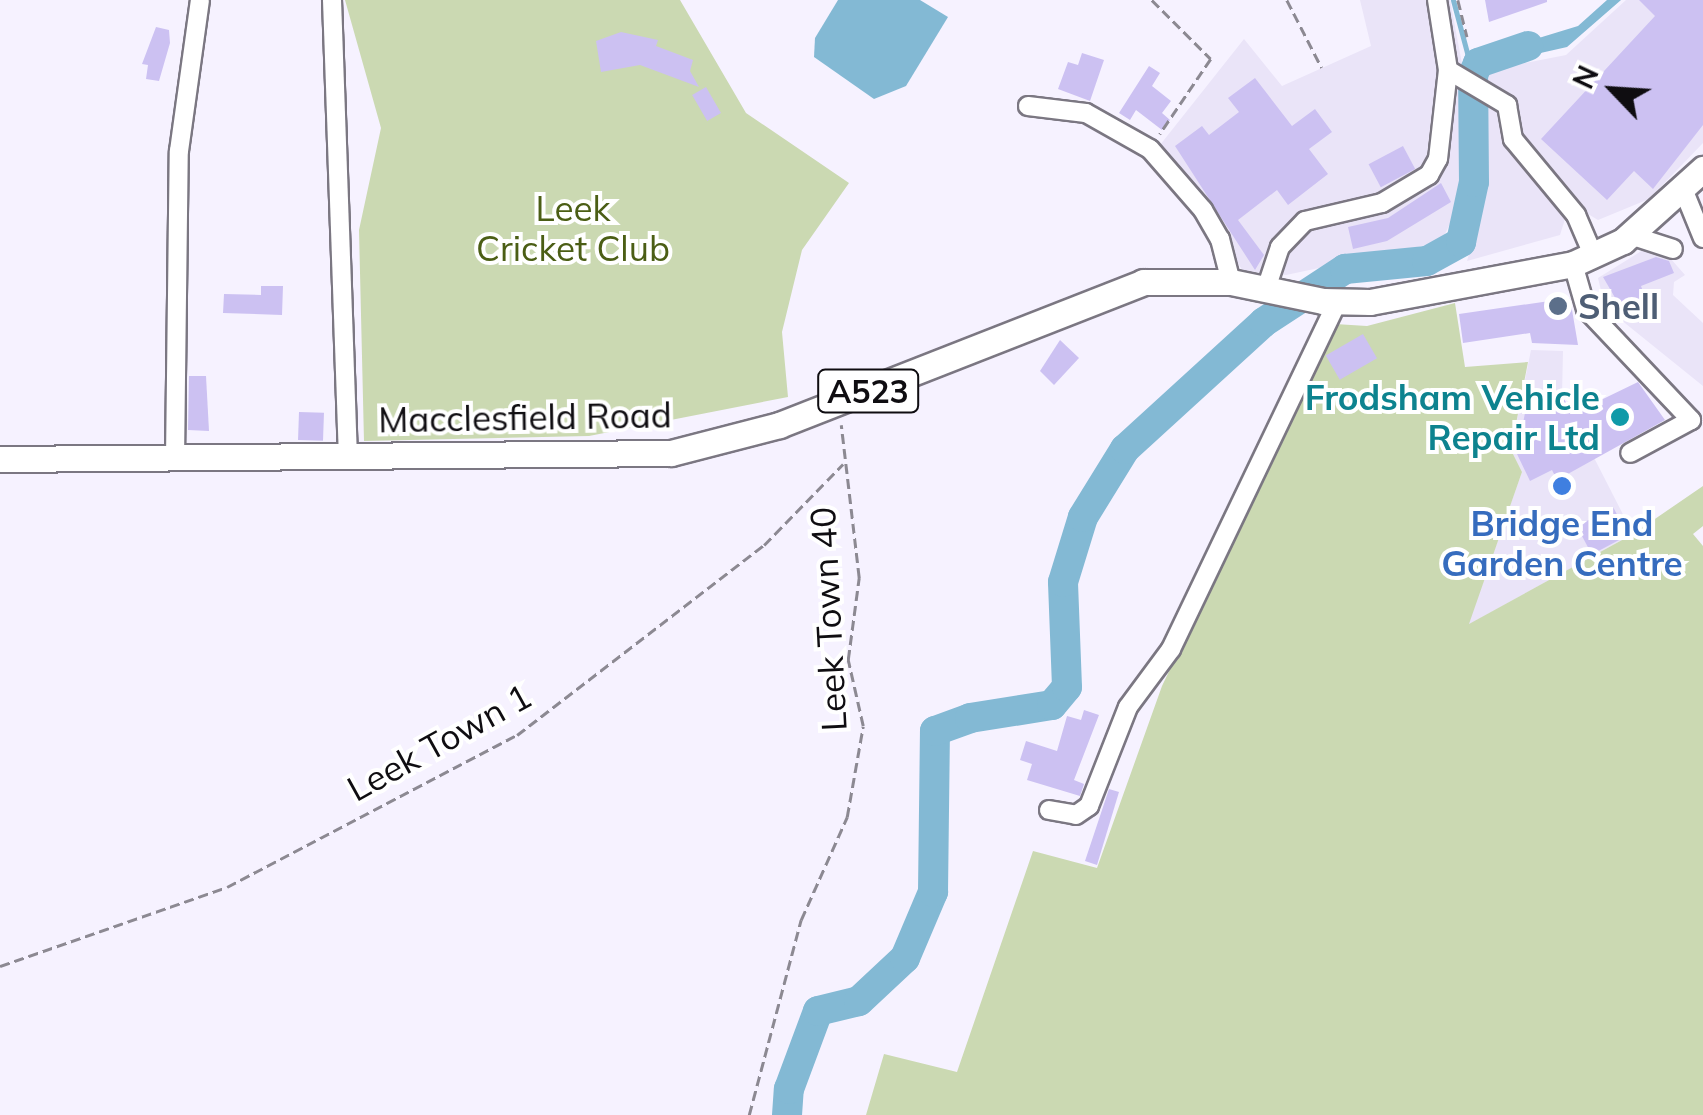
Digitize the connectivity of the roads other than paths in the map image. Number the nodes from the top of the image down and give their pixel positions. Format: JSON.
{"nodes":[{"id":1,"x":200,"y":0,"type":"edge"},
{"id":2,"x":332,"y":0,"type":"edge"},
{"id":3,"x":1437,"y":0,"type":"edge"},
{"id":4,"x":1455,"y":74,"type":"junction"},
{"id":5,"x":1028,"y":106,"type":"dead end"},
{"id":6,"x":1703,"y":169,"type":"edge"},
{"id":7,"x":1683,"y":189,"type":"junction"},
{"id":8,"x":1630,"y":235,"type":"junction"},
{"id":9,"x":1703,"y":238,"type":"edge"},
{"id":10,"x":1674,"y":249,"type":"dead end"},
{"id":11,"x":1584,"y":260,"type":"junction"},
{"id":12,"x":1231,"y":282,"type":"junction"},
{"id":13,"x":1271,"y":290,"type":"junction"},
{"id":14,"x":1330,"y":301,"type":"junction"},
{"id":15,"x":1630,"y":453,"type":"dead end"},
{"id":16,"x":348,"y":456,"type":"junction"},
{"id":17,"x":0,"y":459,"type":"edge"},
{"id":18,"x":175,"y":460,"type":"junction"},
{"id":19,"x":1049,"y":810,"type":"dead end"}],
"edges":[{"from":1,"to":18,"type":"street"},
{"from":2,"to":16,"type":"street"},
{"from":3,"to":4,"type":"street"},
{"from":4,"to":11,"type":"street"},
{"from":4,"to":13,"type":"street"},
{"from":5,"to":12,"type":"street"},
{"from":6,"to":7,"type":"highway","name":"Macclesfield Road","number":"A523"},
{"from":7,"to":8,"type":"highway","name":"Macclesfield Road","number":"A523"},
{"from":7,"to":9,"type":"street"},
{"from":8,"to":10,"type":"street"},
{"from":8,"to":11,"type":"highway","name":"Macclesfield Road","number":"A523"},
{"from":11,"to":14,"type":"highway","name":"Macclesfield Road","number":"A523"},
{"from":11,"to":15,"type":"street"},
{"from":12,"to":13,"type":"highway","name":"Macclesfield Road","number":"A523"},
{"from":12,"to":16,"type":"highway","name":"Macclesfield Road","number":"A523"},
{"from":13,"to":14,"type":"highway","name":"Macclesfield Road","number":"A523"},
{"from":14,"to":19,"type":"street"},
{"from":16,"to":18,"type":"highway","name":"Macclesfield Road","number":"A523"},
{"from":17,"to":18,"type":"highway","name":"Macclesfield Road","number":"A523"}]}
